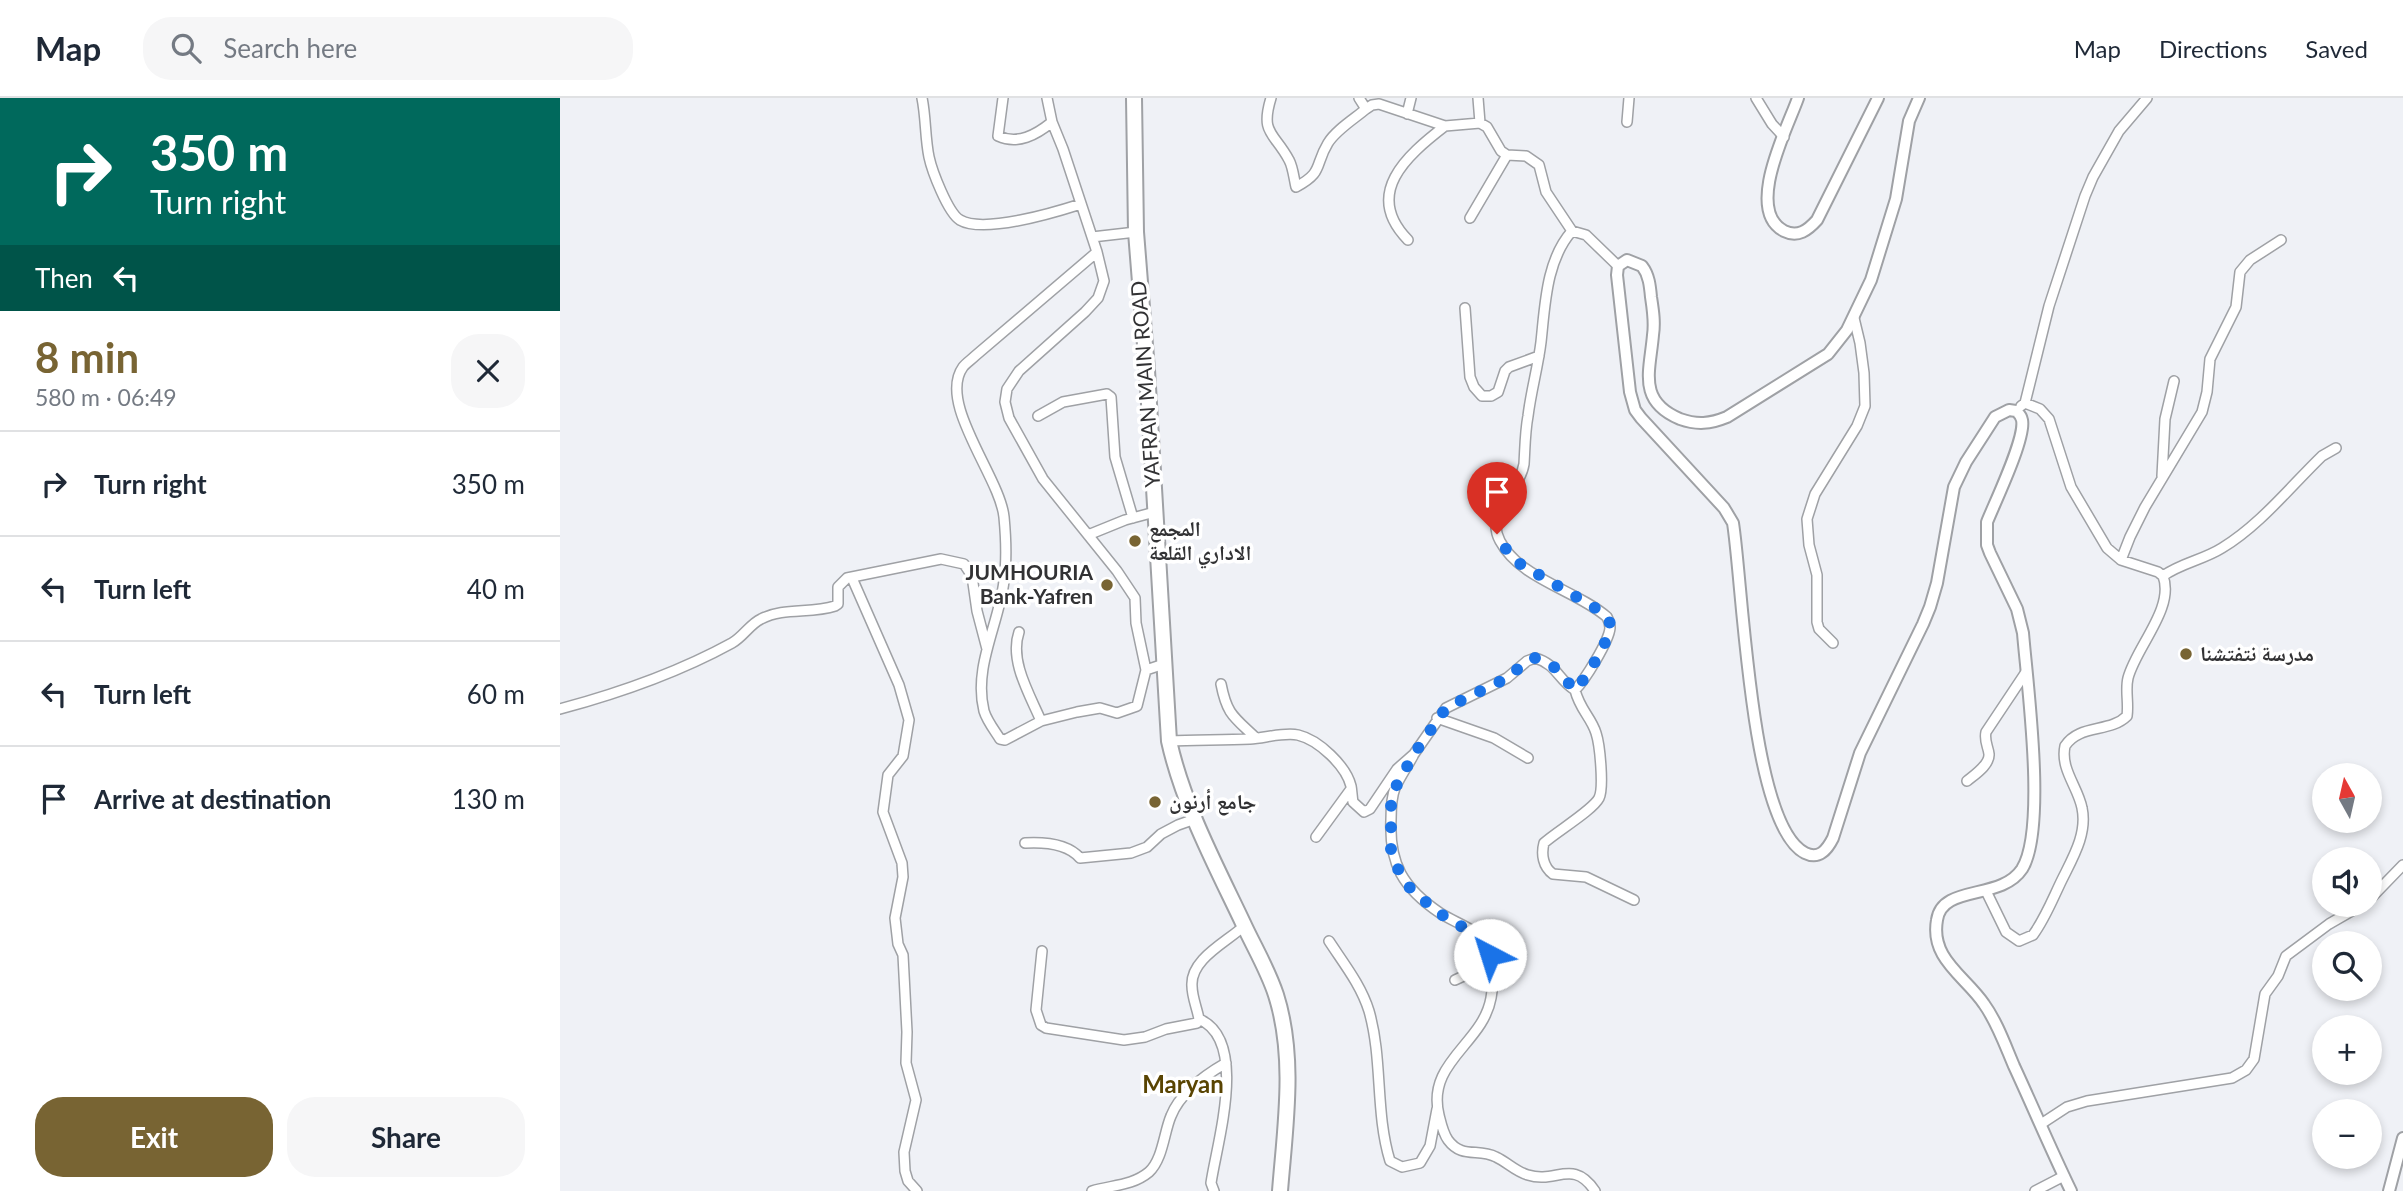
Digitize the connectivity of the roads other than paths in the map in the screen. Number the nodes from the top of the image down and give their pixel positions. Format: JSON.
{"nodes":[{"id":1,"x":922,"y":98,"type":"edge"},
{"id":2,"x":1003,"y":98,"type":"edge"},
{"id":3,"x":1047,"y":98,"type":"edge"},
{"id":4,"x":1134,"y":98,"type":"edge"},
{"id":5,"x":1271,"y":98,"type":"edge"},
{"id":6,"x":1359,"y":98,"type":"edge"},
{"id":7,"x":1412,"y":98,"type":"edge"},
{"id":8,"x":1478,"y":98,"type":"edge"},
{"id":9,"x":1629,"y":98,"type":"edge"},
{"id":10,"x":1756,"y":98,"type":"edge"},
{"id":11,"x":1798,"y":98,"type":"edge"},
{"id":12,"x":1878,"y":98,"type":"edge"},
{"id":13,"x":1919,"y":98,"type":"edge"},
{"id":14,"x":2147,"y":98,"type":"edge"},
{"id":15,"x":1366,"y":109,"type":"junction"},
{"id":16,"x":1407,"y":114,"type":"junction"},
{"id":17,"x":1052,"y":122,"type":"junction"},
{"id":18,"x":1627,"y":122,"type":"dead end"},
{"id":19,"x":1480,"y":123,"type":"junction"},
{"id":20,"x":1446,"y":126,"type":"junction"},
{"id":21,"x":1784,"y":137,"type":"junction"},
{"id":22,"x":1507,"y":155,"type":"junction"},
{"id":23,"x":1081,"y":204,"type":"junction"},
{"id":24,"x":1470,"y":218,"type":"dead end"},
{"id":25,"x":1572,"y":231,"type":"junction"},
{"id":26,"x":1136,"y":232,"type":"junction"},
{"id":27,"x":1092,"y":237,"type":"junction"},
{"id":28,"x":1408,"y":240,"type":"dead end"},
{"id":29,"x":2281,"y":240,"type":"dead end"},
{"id":30,"x":1097,"y":252,"type":"junction"},
{"id":31,"x":1618,"y":266,"type":"junction"},
{"id":32,"x":1465,"y":308,"type":"dead end"},
{"id":33,"x":1854,"y":318,"type":"junction"},
{"id":34,"x":1539,"y":356,"type":"junction"},
{"id":35,"x":2174,"y":381,"type":"dead end"},
{"id":36,"x":2020,"y":407,"type":"junction"},
{"id":37,"x":1038,"y":416,"type":"dead end"},
{"id":38,"x":2336,"y":448,"type":"dead end"},
{"id":39,"x":2162,"y":478,"type":"junction"},
{"id":40,"x":1154,"y":513,"type":"junction"},
{"id":41,"x":1133,"y":518,"type":"junction"},
{"id":42,"x":1088,"y":535,"type":"junction"},
{"id":43,"x":2121,"y":560,"type":"junction"},
{"id":44,"x":2163,"y":576,"type":"junction"},
{"id":45,"x":852,"y":578,"type":"junction"},
{"id":46,"x":1019,"y":632,"type":"dead end"},
{"id":47,"x":1833,"y":643,"type":"dead end"},
{"id":48,"x":987,"y":651,"type":"junction"},
{"id":49,"x":1164,"y":664,"type":"junction"},
{"id":50,"x":1146,"y":670,"type":"junction"},
{"id":51,"x":2026,"y":672,"type":"junction"},
{"id":52,"x":1222,"y":684,"type":"dead end"},
{"id":53,"x":1575,"y":690,"type":"junction"},
{"id":54,"x":560,"y":709,"type":"edge"},
{"id":55,"x":1437,"y":718,"type":"junction"},
{"id":56,"x":1041,"y":722,"type":"junction"},
{"id":57,"x":1256,"y":738,"type":"junction"},
{"id":58,"x":1169,"y":741,"type":"junction"},
{"id":59,"x":1414,"y":754,"type":"junction"},
{"id":60,"x":1528,"y":758,"type":"dead end"},
{"id":61,"x":1967,"y":781,"type":"dead end"},
{"id":62,"x":1351,"y":789,"type":"junction"},
{"id":63,"x":1195,"y":820,"type":"junction"},
{"id":64,"x":1316,"y":837,"type":"dead end"},
{"id":65,"x":1025,"y":843,"type":"dead end"},
{"id":66,"x":2403,"y":865,"type":"edge"},
{"id":67,"x":2382,"y":886,"type":"edge"},
{"id":68,"x":1986,"y":891,"type":"junction"},
{"id":69,"x":1634,"y":900,"type":"dead end"},
{"id":70,"x":2341,"y":917,"type":"edge"},
{"id":71,"x":1244,"y":926,"type":"junction"},
{"id":72,"x":1329,"y":942,"type":"dead end"},
{"id":73,"x":1042,"y":951,"type":"dead end"},
{"id":74,"x":1490,"y":955,"type":"junction"},
{"id":75,"x":1455,"y":980,"type":"dead end"},
{"id":76,"x":1199,"y":1019,"type":"junction"},
{"id":77,"x":1226,"y":1063,"type":"junction"},
{"id":78,"x":1437,"y":1107,"type":"junction"},
{"id":79,"x":2041,"y":1124,"type":"junction"},
{"id":80,"x":2403,"y":1138,"type":"edge"},
{"id":81,"x":2064,"y":1176,"type":"junction"},
{"id":82,"x":917,"y":1191,"type":"edge"},
{"id":83,"x":1092,"y":1191,"type":"edge"},
{"id":84,"x":1214,"y":1191,"type":"edge"},
{"id":85,"x":1280,"y":1191,"type":"edge"},
{"id":86,"x":1595,"y":1191,"type":"edge"},
{"id":87,"x":2035,"y":1191,"type":"edge"},
{"id":88,"x":2071,"y":1191,"type":"edge"},
{"id":89,"x":2389,"y":1191,"type":"edge"}],
"edges":[{"from":1,"to":23,"type":"street"},
{"from":2,"to":17,"type":"street"},
{"from":3,"to":17,"type":"street"},
{"from":4,"to":26,"type":"main road","name":"YAFRAN MAIN ROAD"},
{"from":5,"to":15,"type":"street"},
{"from":6,"to":15,"type":"street"},
{"from":7,"to":16,"type":"street"},
{"from":8,"to":19,"type":"street"},
{"from":9,"to":18,"type":"street"},
{"from":10,"to":21,"type":"street"},
{"from":11,"to":21,"type":"street"},
{"from":12,"to":21,"type":"street"},
{"from":13,"to":33,"type":"street"},
{"from":14,"to":36,"type":"street"},
{"from":15,"to":16,"type":"street"},
{"from":16,"to":20,"type":"street"},
{"from":17,"to":23,"type":"street"},
{"from":19,"to":20,"type":"street"},
{"from":19,"to":22,"type":"street"},
{"from":20,"to":28,"type":"street"},
{"from":22,"to":24,"type":"street"},
{"from":22,"to":25,"type":"street"},
{"from":23,"to":27,"type":"street"},
{"from":25,"to":31,"type":"street"},
{"from":25,"to":34,"type":"street"},
{"from":26,"to":27,"type":"street"},
{"from":26,"to":40,"type":"main road","name":"YAFRAN MAIN ROAD"},
{"from":27,"to":30,"type":"street"},
{"from":29,"to":39,"type":"street"},
{"from":30,"to":42,"type":"street"},
{"from":30,"to":48,"type":"street"},
{"from":31,"to":33,"type":"street"},
{"from":31,"to":36,"type":"street"},
{"from":32,"to":34,"type":"street"},
{"from":33,"to":47,"type":"street"},
{"from":34,"to":53,"type":"street"},
{"from":35,"to":39,"type":"street"},
{"from":36,"to":43,"type":"street"},
{"from":36,"to":51,"type":"street"},
{"from":37,"to":41,"type":"street"},
{"from":38,"to":44,"type":"street"},
{"from":39,"to":43,"type":"street"},
{"from":40,"to":41,"type":"street"},
{"from":40,"to":49,"type":"main road","name":"YAFRAN MAIN ROAD"},
{"from":41,"to":42,"type":"street"},
{"from":42,"to":50,"type":"street"},
{"from":43,"to":44,"type":"street"},
{"from":44,"to":68,"type":"street"},
{"from":45,"to":48,"type":"street"},
{"from":45,"to":54,"type":"street"},
{"from":45,"to":82,"type":"street"},
{"from":46,"to":56,"type":"street"},
{"from":48,"to":56,"type":"street"},
{"from":49,"to":50,"type":"street"},
{"from":49,"to":58,"type":"main road","name":"YAFRAN MAIN ROAD"},
{"from":50,"to":56,"type":"street"},
{"from":51,"to":61,"type":"street"},
{"from":51,"to":68,"type":"street"},
{"from":52,"to":57,"type":"street"},
{"from":53,"to":55,"type":"street"},
{"from":53,"to":69,"type":"street"},
{"from":55,"to":59,"type":"street"},
{"from":55,"to":60,"type":"street"},
{"from":57,"to":58,"type":"street"},
{"from":57,"to":62,"type":"street"},
{"from":58,"to":63,"type":"main road","name":"YAFRAN MAIN ROAD"},
{"from":59,"to":62,"type":"street"},
{"from":59,"to":74,"type":"street"},
{"from":62,"to":64,"type":"street"},
{"from":63,"to":65,"type":"street"},
{"from":63,"to":71,"type":"main road","name":"YAFRAN MAIN ROAD"},
{"from":66,"to":67,"type":"street"},
{"from":68,"to":79,"type":"street"},
{"from":70,"to":79,"type":"street"},
{"from":71,"to":76,"type":"street"},
{"from":71,"to":85,"type":"main road","name":"YAFRAN MAIN ROAD"},
{"from":72,"to":78,"type":"street"},
{"from":73,"to":76,"type":"street"},
{"from":74,"to":75,"type":"street"},
{"from":74,"to":78,"type":"street"},
{"from":76,"to":77,"type":"street"},
{"from":77,"to":83,"type":"street"},
{"from":77,"to":84,"type":"street"},
{"from":78,"to":86,"type":"street"},
{"from":79,"to":81,"type":"street"},
{"from":80,"to":89,"type":"street"},
{"from":81,"to":87,"type":"street"},
{"from":81,"to":88,"type":"street"}]}
